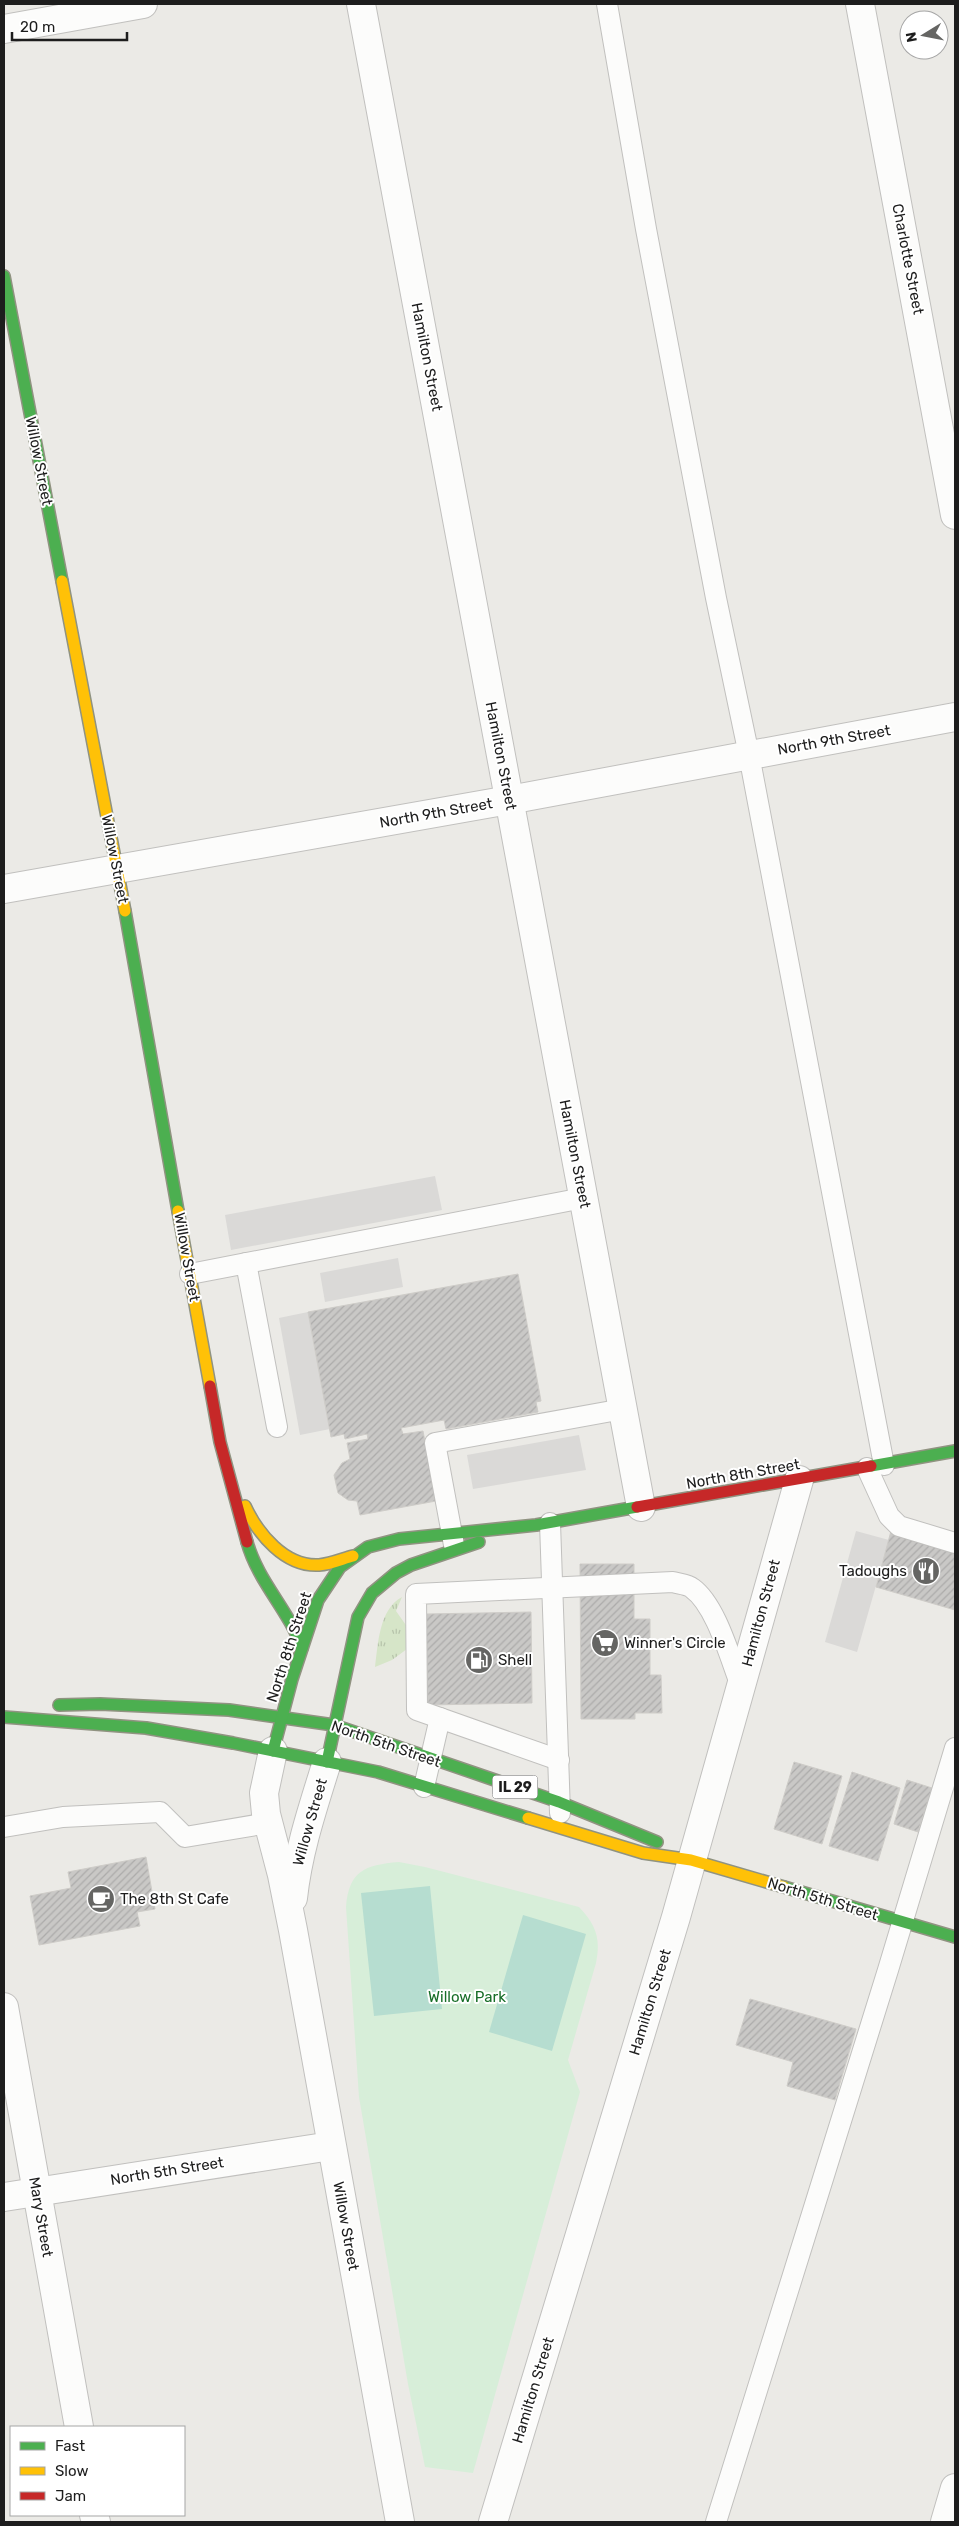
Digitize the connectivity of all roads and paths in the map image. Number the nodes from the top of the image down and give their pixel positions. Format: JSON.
{"nodes":[{"id":1,"x":143,"y":4,"type":"edge"},
{"id":2,"x":361,"y":4,"type":"edge"},
{"id":3,"x":607,"y":4,"type":"edge"},
{"id":4,"x":860,"y":4,"type":"edge"},
{"id":5,"x":4,"y":29,"type":"edge"},
{"id":6,"x":4,"y":276,"type":"edge"},
{"id":7,"x":955,"y":515,"type":"edge"},
{"id":8,"x":955,"y":717,"type":"edge"},
{"id":9,"x":750,"y":755,"type":"junction"},
{"id":10,"x":509,"y":800,"type":"junction"},
{"id":11,"x":117,"y":869,"type":"junction"},
{"id":12,"x":4,"y":889,"type":"edge"},
{"id":13,"x":583,"y":1198,"type":"junction"},
{"id":14,"x":246,"y":1263,"type":"junction"},
{"id":15,"x":190,"y":1274,"type":"junction"},
{"id":16,"x":623,"y":1409,"type":"junction"},
{"id":17,"x":276,"y":1427,"type":"dead end"},
{"id":18,"x":220,"y":1442,"type":"junction"},
{"id":19,"x":955,"y":1451,"type":"edge"},
{"id":20,"x":875,"y":1466,"type":"junction"},
{"id":21,"x":799,"y":1480,"type":"junction"},
{"id":22,"x":641,"y":1507,"type":"junction"},
{"id":23,"x":543,"y":1524,"type":"junction"},
{"id":24,"x":453,"y":1541,"type":"junction"},
{"id":25,"x":955,"y":1543,"type":"edge"},
{"id":26,"x":356,"y":1555,"type":"junction"},
{"id":27,"x":553,"y":1586,"type":"junction"},
{"id":28,"x":302,"y":1648,"type":"junction"},
{"id":29,"x":741,"y":1686,"type":"junction"},
{"id":30,"x":43,"y":1706,"type":"dead end"},
{"id":31,"x":24,"y":1707,"type":"dead end"},
{"id":32,"x":4,"y":1708,"type":"edge"},
{"id":33,"x":4,"y":1717,"type":"edge"},
{"id":34,"x":281,"y":1718,"type":"junction"},
{"id":35,"x":440,"y":1718,"type":"junction"},
{"id":36,"x":334,"y":1725,"type":"junction"},
{"id":37,"x":275,"y":1743,"type":"junction"},
{"id":38,"x":955,"y":1748,"type":"edge"},
{"id":39,"x":328,"y":1753,"type":"junction"},
{"id":40,"x":431,"y":1760,"type":"junction"},
{"id":41,"x":559,"y":1760,"type":"junction"},
{"id":42,"x":424,"y":1787,"type":"junction"},
{"id":43,"x":559,"y":1802,"type":"junction"},
{"id":44,"x":268,"y":1823,"type":"junction"},
{"id":45,"x":4,"y":1827,"type":"edge"},
{"id":46,"x":561,"y":1828,"type":"junction"},
{"id":47,"x":691,"y":1860,"type":"junction"},
{"id":48,"x":902,"y":1922,"type":"junction"},
{"id":49,"x":293,"y":1930,"type":"junction"},
{"id":50,"x":955,"y":1937,"type":"edge"},
{"id":51,"x":4,"y":2006,"type":"edge"},
{"id":52,"x":331,"y":2146,"type":"junction"},
{"id":53,"x":36,"y":2191,"type":"junction"},
{"id":54,"x":4,"y":2197,"type":"edge"},
{"id":55,"x":79,"y":2426,"type":"edge"},
{"id":56,"x":955,"y":2488,"type":"edge"},
{"id":57,"x":400,"y":2522,"type":"edge"},
{"id":58,"x":493,"y":2522,"type":"edge"},
{"id":59,"x":716,"y":2522,"type":"edge"},
{"id":60,"x":945,"y":2522,"type":"edge"}],
"edges":[{"from":1,"to":5,"type":"street"},
{"from":2,"to":10,"type":"street","name":"Hamilton Street"},
{"from":3,"to":9,"type":"lane"},
{"from":4,"to":7,"type":"street","name":"Charlotte Street"},
{"from":6,"to":11,"type":"street","name":"Willow Street"},
{"from":8,"to":9,"type":"street","name":"North 9th Street"},
{"from":9,"to":10,"type":"street","name":"North 9th Street"},
{"from":9,"to":20,"type":"lane"},
{"from":10,"to":11,"type":"street","name":"North 9th Street"},
{"from":10,"to":13,"type":"street","name":"Hamilton Street"},
{"from":11,"to":12,"type":"street","name":"North 9th Street"},
{"from":11,"to":15,"type":"street","name":"Willow Street"},
{"from":13,"to":14,"type":"lane"},
{"from":13,"to":16,"type":"street","name":"Hamilton Street"},
{"from":14,"to":15,"type":"lane"},
{"from":14,"to":17,"type":"lane"},
{"from":15,"to":18,"type":"street","name":"Willow Street"},
{"from":16,"to":22,"type":"street","name":"Hamilton Street"},
{"from":16,"to":24,"type":"lane"},
{"from":18,"to":26,"type":"street","name":"Willow Street"},
{"from":18,"to":28,"type":"street","name":"Willow Street"},
{"from":19,"to":20,"type":"street","name":"North 8th Street"},
{"from":20,"to":21,"type":"street","name":"North 8th Street"},
{"from":20,"to":25,"type":"lane"},
{"from":21,"to":22,"type":"street","name":"North 8th Street"},
{"from":21,"to":29,"type":"street","name":"Hamilton Street"},
{"from":22,"to":23,"type":"street","name":"North 8th Street"},
{"from":23,"to":24,"type":"street","name":"North 8th Street"},
{"from":23,"to":24,"type":"street","name":"North 8th Street"},
{"from":23,"to":27,"type":"lane"},
{"from":24,"to":26,"type":"street","name":"North 8th Street"},
{"from":24,"to":36,"type":"street","name":"North 8th Street"},
{"from":26,"to":28,"type":"street","name":"North 8th Street"},
{"from":27,"to":29,"type":"lane"},
{"from":27,"to":35,"type":"lane"},
{"from":27,"to":41,"type":"lane"},
{"from":28,"to":34,"type":"street","name":"North 8th Street"},
{"from":29,"to":47,"type":"street","name":"Hamilton Street"},
{"from":30,"to":34,"type":"street","name":"North 5th Street","number":"IL 29"},
{"from":31,"to":32,"type":"street"},
{"from":33,"to":37,"type":"street","name":"North 5th Street","number":"IL 29"},
{"from":34,"to":36,"type":"street","name":"North 5th Street","number":"IL 29"},
{"from":34,"to":37,"type":"street","name":"North 8th Street"},
{"from":35,"to":40,"type":"lane"},
{"from":35,"to":41,"type":"lane"},
{"from":36,"to":39,"type":"street","name":"North 8th Street"},
{"from":36,"to":40,"type":"street","name":"North 5th Street","number":"IL 29"},
{"from":37,"to":39,"type":"street","name":"North 5th Street","number":"IL 29"},
{"from":37,"to":44,"type":"street","name":"Willow Street"},
{"from":38,"to":48,"type":"lane"},
{"from":39,"to":42,"type":"street","name":"North 5th Street","number":"IL 29"},
{"from":39,"to":49,"type":"street","name":"Willow Street"},
{"from":40,"to":42,"type":"lane"},
{"from":40,"to":43,"type":"street","name":"North 5th Street","number":"IL 29"},
{"from":41,"to":43,"type":"lane"},
{"from":42,"to":46,"type":"street","name":"North 5th Street","number":"IL 29"},
{"from":43,"to":46,"type":"lane"},
{"from":43,"to":47,"type":"street","name":"North 5th Street","number":"IL 29"},
{"from":44,"to":45,"type":"lane"},
{"from":44,"to":49,"type":"street","name":"Willow Street"},
{"from":46,"to":47,"type":"street","name":"North 5th Street","number":"IL 29"},
{"from":47,"to":48,"type":"street","name":"North 5th Street","number":"IL 29"},
{"from":47,"to":58,"type":"street","name":"Hamilton Street"},
{"from":48,"to":50,"type":"street","name":"North 5th Street","number":"IL 29"},
{"from":48,"to":59,"type":"lane"},
{"from":49,"to":52,"type":"street","name":"Willow Street"},
{"from":51,"to":53,"type":"street","name":"Mary Street"},
{"from":52,"to":53,"type":"street","name":"North 5th Street"},
{"from":52,"to":57,"type":"street","name":"Willow Street"},
{"from":53,"to":54,"type":"street","name":"North 5th Street"},
{"from":53,"to":55,"type":"street","name":"Mary Street"},
{"from":56,"to":60,"type":"street"}]}
